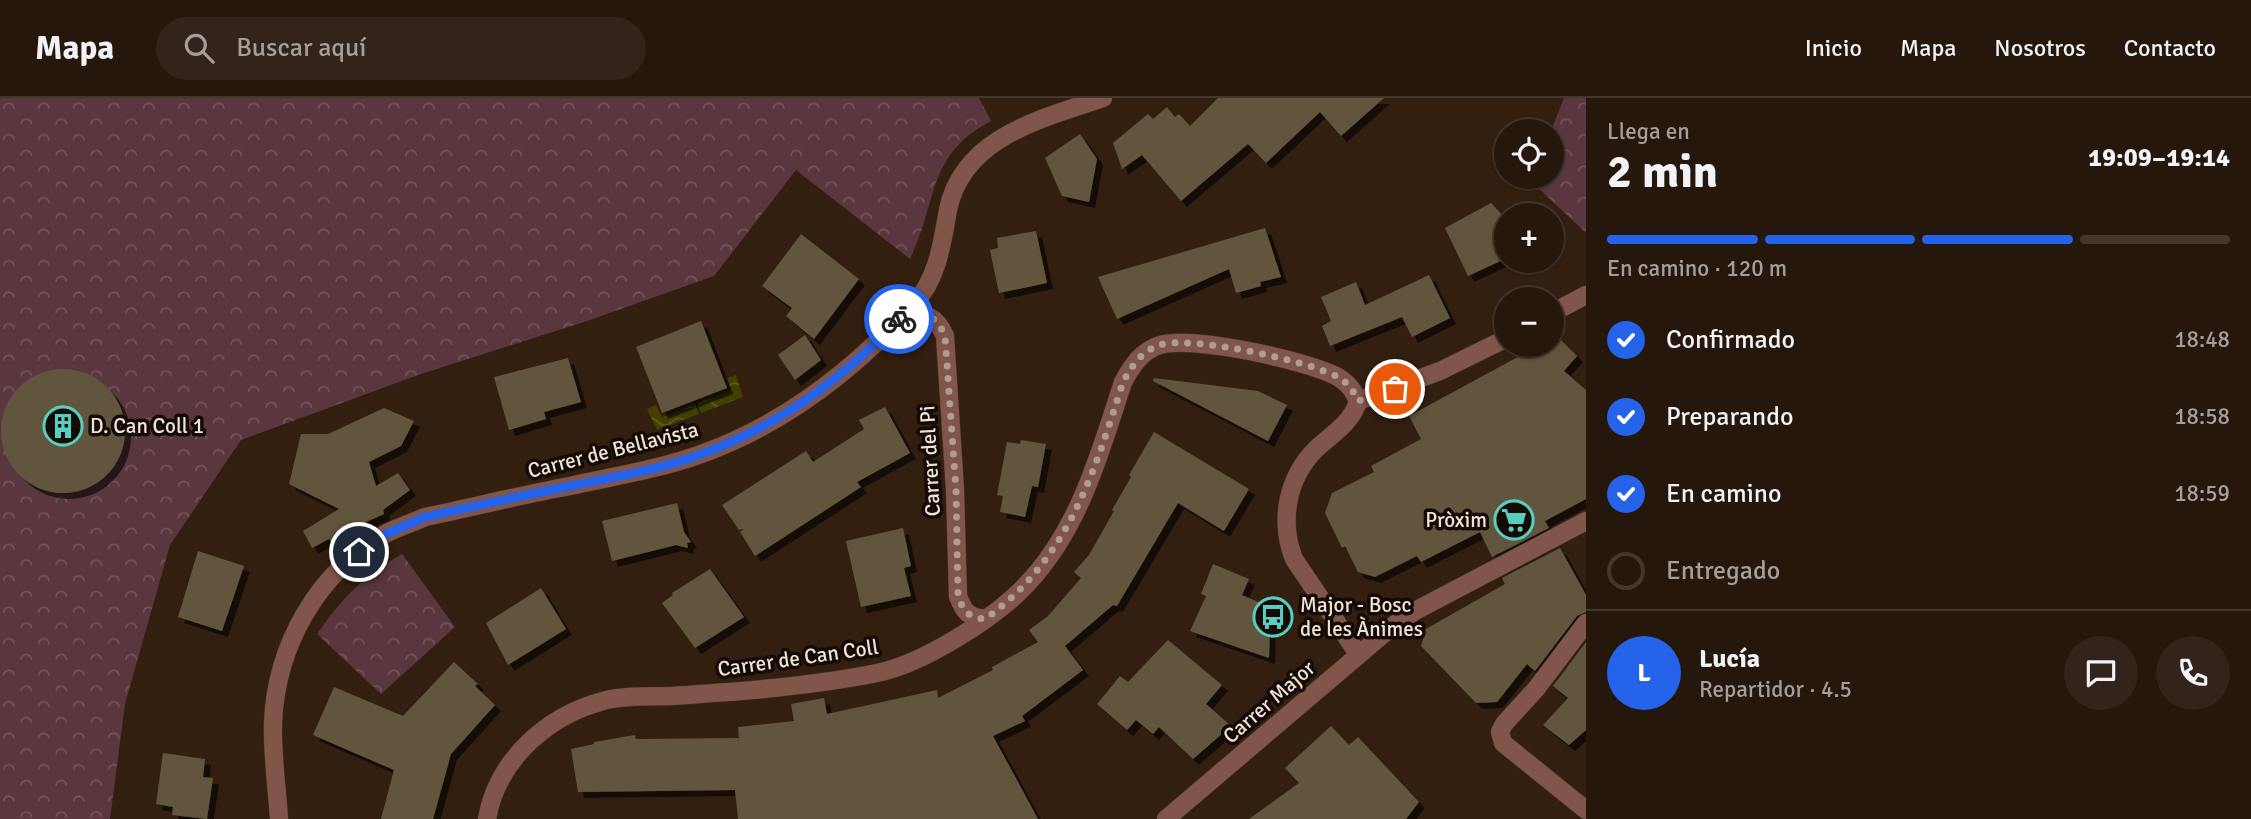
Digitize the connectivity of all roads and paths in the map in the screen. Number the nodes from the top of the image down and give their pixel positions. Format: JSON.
{"nodes":[{"id":1,"x":1103,"y":98,"type":"edge"},
{"id":2,"x":1586,"y":295,"type":"edge"},
{"id":3,"x":1564,"y":307,"type":"edge"},
{"id":4,"x":904,"y":314,"type":"junction"},
{"id":5,"x":1494,"y":344,"type":"edge"},
{"id":6,"x":1358,"y":401,"type":"junction"},
{"id":7,"x":1586,"y":521,"type":"edge"},
{"id":8,"x":985,"y":619,"type":"junction"},
{"id":9,"x":1586,"y":623,"type":"edge"},
{"id":10,"x":1358,"y":654,"type":"junction"},
{"id":11,"x":1586,"y":810,"type":"edge"},
{"id":12,"x":279,"y":819,"type":"edge"},
{"id":13,"x":487,"y":819,"type":"edge"},
{"id":14,"x":1166,"y":819,"type":"edge"}],
"edges":[{"from":1,"to":4,"type":"street","name":"Carrer de Bellavista"},
{"from":2,"to":3,"type":"street"},
{"from":4,"to":8,"type":"street","name":"Carrer del Pi"},
{"from":4,"to":12,"type":"street","name":"Carrer de Bellavista"},
{"from":5,"to":6,"type":"street"},
{"from":6,"to":8,"type":"street","name":"Carrer de Can Coll"},
{"from":6,"to":10,"type":"street"},
{"from":7,"to":10,"type":"street","name":"Carrer Major"},
{"from":8,"to":13,"type":"street","name":"Carrer de Can Coll"},
{"from":9,"to":11,"type":"street"},
{"from":10,"to":14,"type":"street","name":"Carrer Major"}]}
